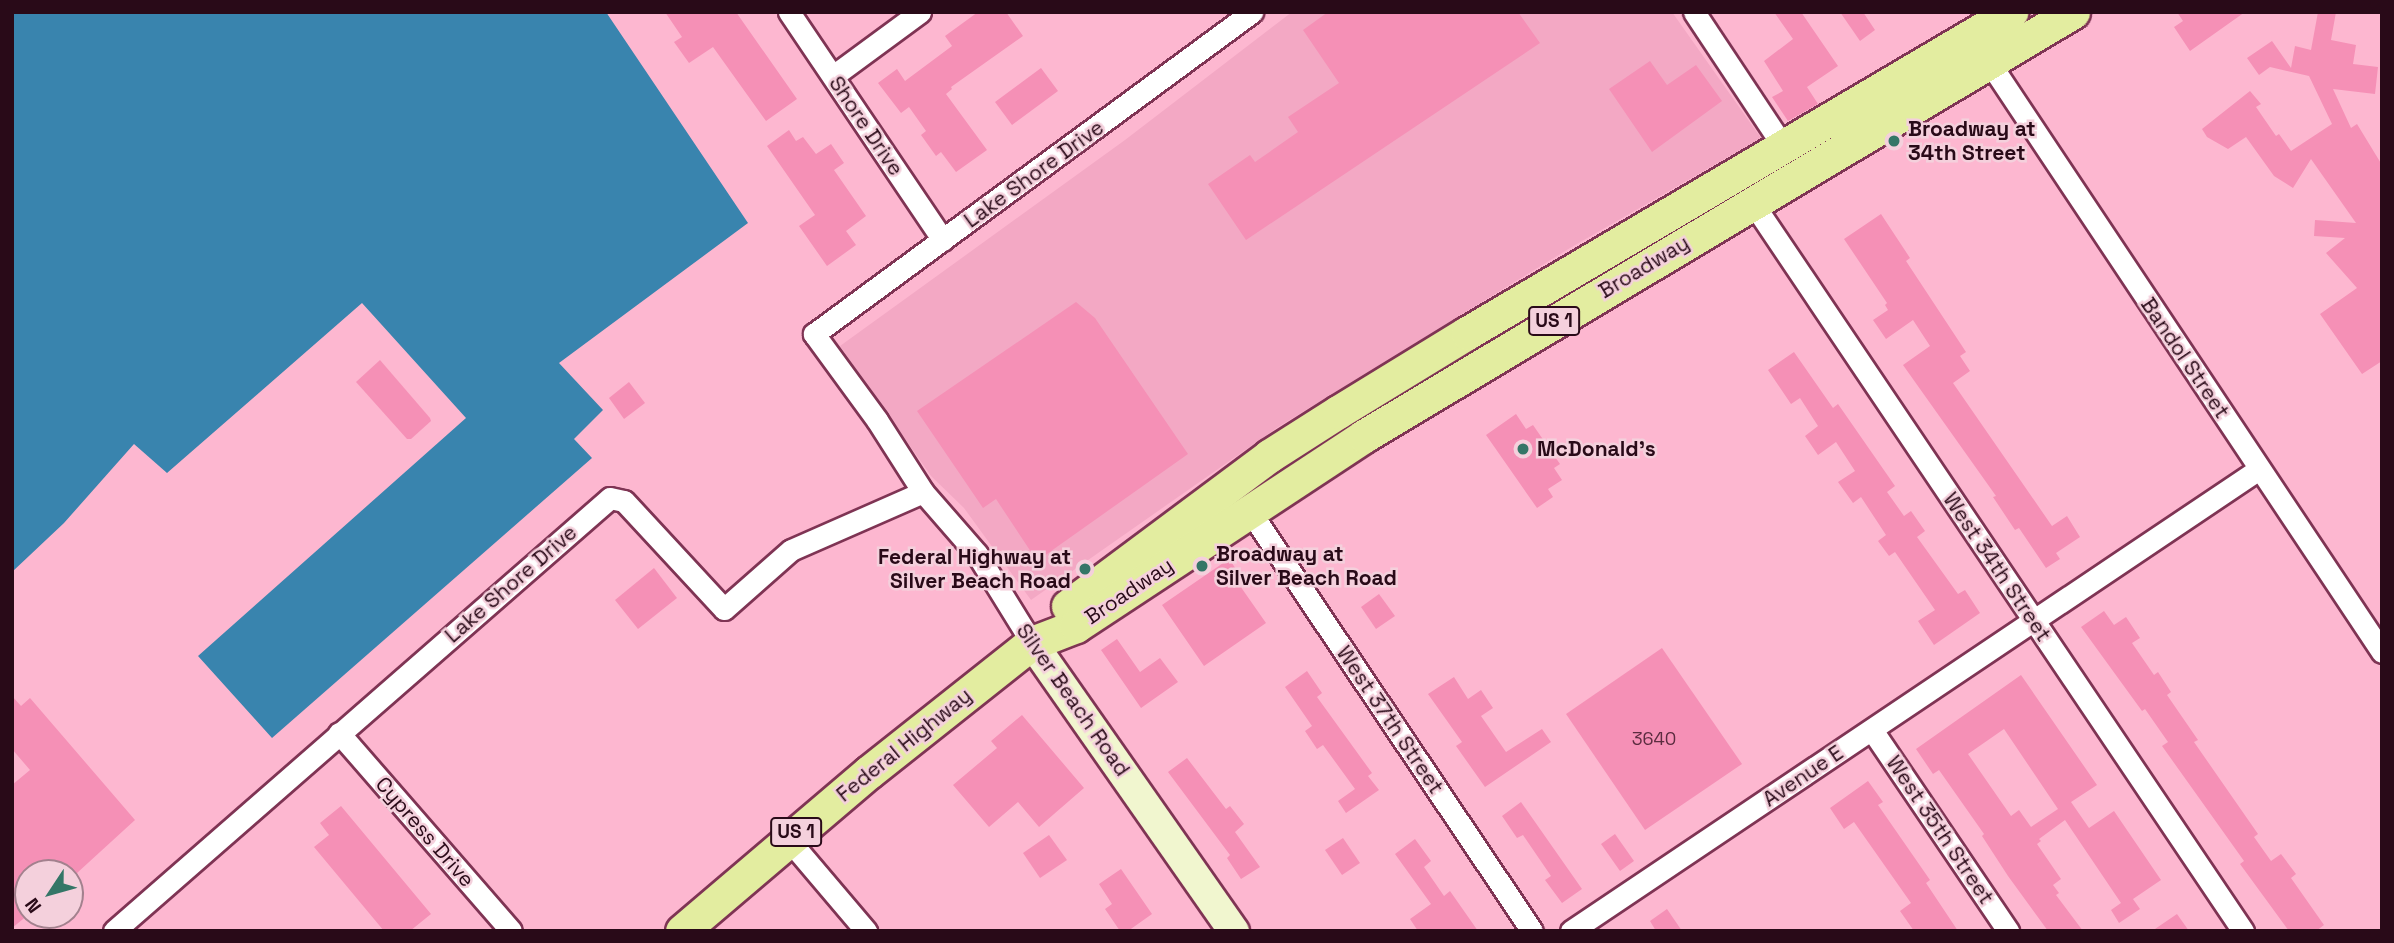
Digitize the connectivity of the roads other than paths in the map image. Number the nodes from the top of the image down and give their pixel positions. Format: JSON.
{"nodes":[{"id":1,"x":789,"y":12,"type":"edge"},
{"id":2,"x":920,"y":12,"type":"edge"},
{"id":3,"x":1252,"y":12,"type":"edge"},
{"id":4,"x":1694,"y":12,"type":"edge"},
{"id":5,"x":2011,"y":12,"type":"edge"},
{"id":6,"x":2073,"y":12,"type":"edge"},
{"id":7,"x":1989,"y":62,"type":"junction"},
{"id":8,"x":832,"y":76,"type":"junction"},
{"id":9,"x":1783,"y":146,"type":"junction"},
{"id":10,"x":1752,"y":202,"type":"junction"},
{"id":11,"x":943,"y":240,"type":"junction"},
{"id":12,"x":1507,"y":310,"type":"junction"},
{"id":13,"x":814,"y":334,"type":"joint"},
{"id":14,"x":1364,"y":436,"type":"junction"},
{"id":15,"x":2259,"y":469,"type":"junction"},
{"id":16,"x":923,"y":492,"type":"junction"},
{"id":17,"x":1249,"y":510,"type":"junction"},
{"id":18,"x":2034,"y":621,"type":"junction"},
{"id":19,"x":1037,"y":640,"type":"junction"},
{"id":20,"x":2382,"y":652,"type":"edge"},
{"id":21,"x":1872,"y":730,"type":"junction"},
{"id":22,"x":340,"y":733,"type":"junction"},
{"id":23,"x":788,"y":839,"type":"junction"},
{"id":24,"x":114,"y":931,"type":"edge"},
{"id":25,"x":511,"y":931,"type":"edge"},
{"id":26,"x":682,"y":931,"type":"edge"},
{"id":27,"x":866,"y":931,"type":"edge"},
{"id":28,"x":1234,"y":931,"type":"edge"},
{"id":29,"x":1532,"y":931,"type":"edge"},
{"id":30,"x":1572,"y":931,"type":"edge"},
{"id":31,"x":2008,"y":931,"type":"edge"},
{"id":32,"x":2243,"y":931,"type":"edge"}],
"edges":[{"from":1,"to":8,"type":"street","name":"Shore Drive"},
{"from":2,"to":8,"type":"street"},
{"from":3,"to":11,"type":"street","name":"Lake Shore Drive"},
{"from":4,"to":9,"type":"street"},
{"from":5,"to":9,"type":"main road","name":"Broadway","number":"US 1"},
{"from":6,"to":7,"type":"main road","name":"Broadway","number":"US 1"},
{"from":7,"to":10,"type":"main road","name":"Broadway","number":"US 1"},
{"from":7,"to":15,"type":"street","name":"Bandol Street"},
{"from":8,"to":11,"type":"street","name":"Shore Drive"},
{"from":9,"to":10,"type":"main road"},
{"from":9,"to":12,"type":"main road","name":"Broadway","number":"US 1"},
{"from":10,"to":14,"type":"main road","name":"Broadway","number":"US 1"},
{"from":10,"to":18,"type":"street","name":"West 34th Street"},
{"from":11,"to":13,"type":"street","name":"Lake Shore Drive"},
{"from":12,"to":14,"type":"main road"},
{"from":12,"to":19,"type":"main road","name":"Broadway","number":"US 1"},
{"from":13,"to":16,"type":"street","name":"Silver Beach Road"},
{"from":14,"to":17,"type":"main road","name":"Broadway","number":"US 1"},
{"from":15,"to":18,"type":"street","name":"Avenue E"},
{"from":15,"to":20,"type":"street","name":"Bandol Street"},
{"from":16,"to":19,"type":"street","name":"Silver Beach Road"},
{"from":16,"to":22,"type":"street","name":"Lake Shore Drive"},
{"from":17,"to":19,"type":"main road","name":"Broadway","number":"US 1"},
{"from":17,"to":29,"type":"street","name":"West 37th Street"},
{"from":18,"to":21,"type":"street","name":"Avenue E"},
{"from":18,"to":32,"type":"street","name":"West 34th Street"},
{"from":19,"to":23,"type":"main road","name":"Federal Highway","number":"US 1"},
{"from":19,"to":28,"type":"street","name":"Silver Beach Road"},
{"from":21,"to":30,"type":"street","name":"Avenue E"},
{"from":21,"to":31,"type":"street","name":"West 35th Street"},
{"from":22,"to":24,"type":"street","name":"Lake Shore Drive"},
{"from":22,"to":25,"type":"street","name":"Cypress Drive"},
{"from":23,"to":26,"type":"main road","name":"Federal Highway","number":"US 1"},
{"from":23,"to":27,"type":"street"}]}
